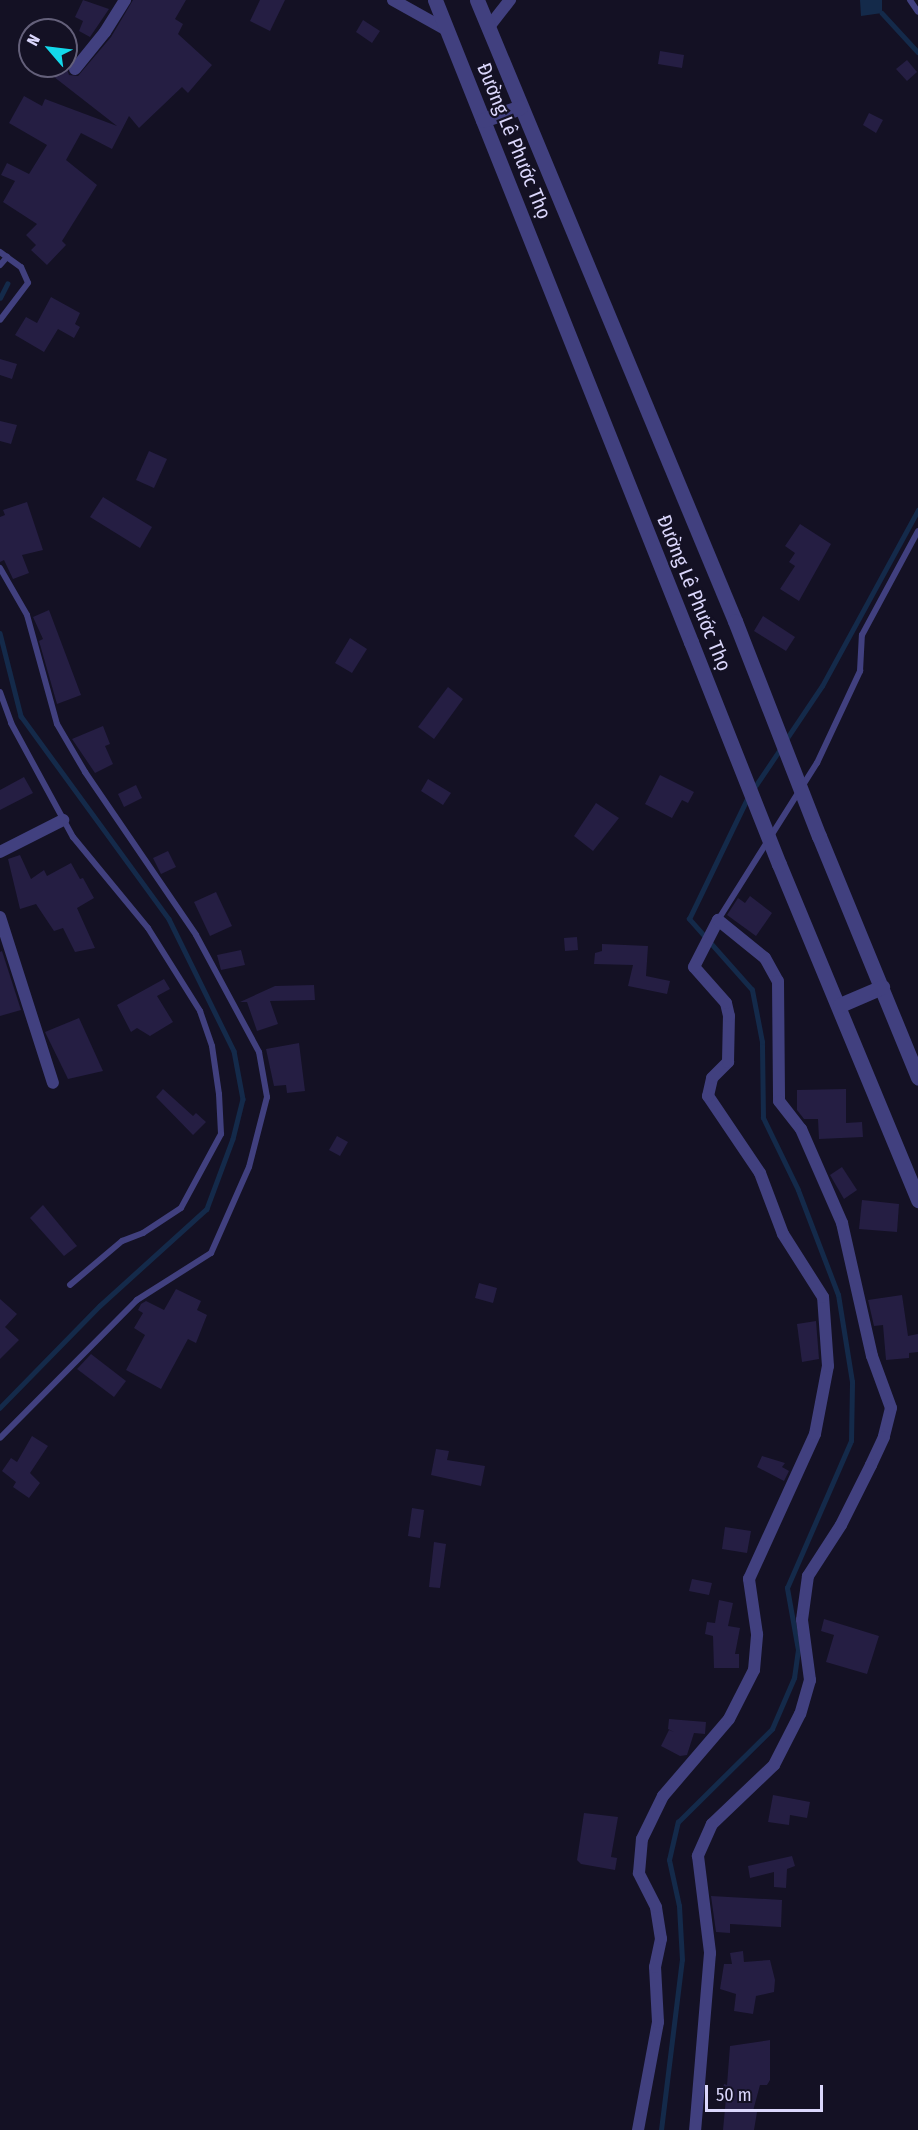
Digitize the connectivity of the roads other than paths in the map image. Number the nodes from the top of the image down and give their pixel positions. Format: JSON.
{"nodes":[{"id":1,"x":125,"y":0,"type":"edge"},
{"id":2,"x":393,"y":0,"type":"edge"},
{"id":3,"x":435,"y":0,"type":"edge"},
{"id":4,"x":477,"y":0,"type":"edge"},
{"id":5,"x":510,"y":0,"type":"edge"},
{"id":6,"x":910,"y":0,"type":"edge"},
{"id":7,"x":918,"y":12,"type":"edge"},
{"id":8,"x":488,"y":28,"type":"junction"},
{"id":9,"x":447,"y":30,"type":"junction"},
{"id":10,"x":78,"y":65,"type":"edge"},
{"id":11,"x":520,"y":107,"type":"junction"},
{"id":12,"x":483,"y":120,"type":"junction"},
{"id":13,"x":0,"y":252,"type":"edge"},
{"id":14,"x":7,"y":257,"type":"junction"},
{"id":15,"x":0,"y":265,"type":"edge"},
{"id":16,"x":0,"y":320,"type":"edge"},
{"id":17,"x":918,"y":531,"type":"edge"},
{"id":18,"x":0,"y":568,"type":"edge"},
{"id":19,"x":0,"y":692,"type":"edge"},
{"id":20,"x":63,"y":820,"type":"junction"},
{"id":21,"x":0,"y":852,"type":"edge"},
{"id":22,"x":0,"y":917,"type":"edge"},
{"id":23,"x":716,"y":924,"type":"junction"},
{"id":24,"x":882,"y":987,"type":"junction"},
{"id":25,"x":840,"y":1005,"type":"junction"},
{"id":26,"x":918,"y":1077,"type":"edge"},
{"id":27,"x":52,"y":1083,"type":"dead end"},
{"id":28,"x":918,"y":1200,"type":"edge"},
{"id":29,"x":70,"y":1285,"type":"dead end"},
{"id":30,"x":0,"y":1438,"type":"edge"},
{"id":31,"x":638,"y":2130,"type":"edge"},
{"id":32,"x":695,"y":2130,"type":"edge"}],
"edges":[{"from":1,"to":10,"type":"street"},
{"from":2,"to":9,"type":"street"},
{"from":3,"to":9,"type":"street","name":"Đường Lê Phước Thọ"},
{"from":4,"to":8,"type":"street","name":"Đường Lê Phước Thọ"},
{"from":5,"to":8,"type":"street"},
{"from":6,"to":7,"type":"lane"},
{"from":8,"to":11,"type":"street","name":"Đường Lê Phước Thọ"},
{"from":9,"to":12,"type":"street","name":"Đường Lê Phước Thọ"},
{"from":11,"to":12,"type":"street"},
{"from":11,"to":24,"type":"street","name":"Đường Lê Phước Thọ","bridge":true},
{"from":12,"to":25,"type":"street","name":"Đường Lê Phước Thọ","bridge":true},
{"from":13,"to":14,"type":"lane"},
{"from":14,"to":15,"type":"lane"},
{"from":14,"to":16,"type":"lane"},
{"from":17,"to":23,"type":"lane"},
{"from":18,"to":30,"type":"lane"},
{"from":19,"to":20,"type":"lane"},
{"from":20,"to":21,"type":"street"},
{"from":20,"to":29,"type":"lane"},
{"from":22,"to":27,"type":"street"},
{"from":23,"to":31,"type":"street"},
{"from":23,"to":32,"type":"street"},
{"from":24,"to":25,"type":"street"},
{"from":24,"to":26,"type":"street","name":"Đường Lê Phước Thọ"},
{"from":25,"to":28,"type":"street","name":"Đường Lê Phước Thọ"}]}
